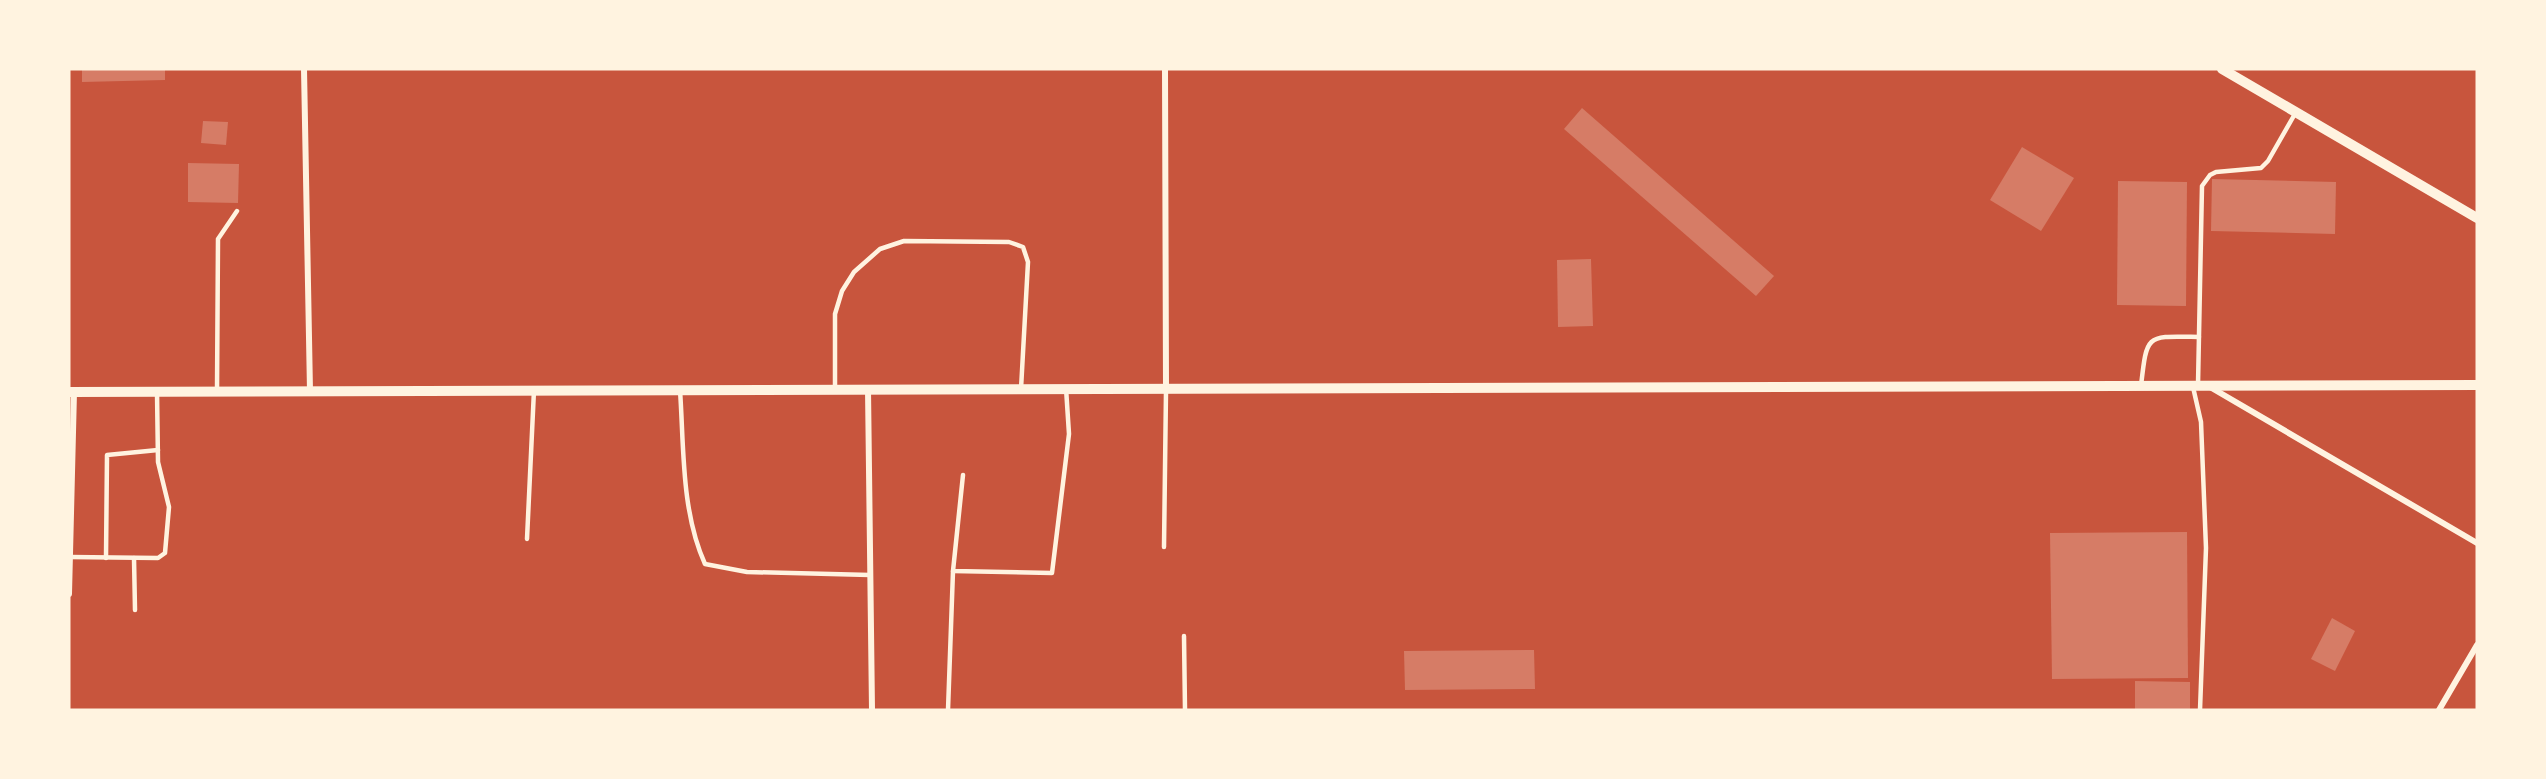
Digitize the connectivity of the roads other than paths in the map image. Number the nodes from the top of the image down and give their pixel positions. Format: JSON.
{"nodes":[{"id":1,"x":304,"y":69,"type":"edge"},
{"id":2,"x":1165,"y":69,"type":"edge"},
{"id":3,"x":2222,"y":69,"type":"edge"},
{"id":4,"x":2296,"y":112,"type":"junction"},
{"id":5,"x":237,"y":212,"type":"dead end"},
{"id":6,"x":2477,"y":218,"type":"edge"},
{"id":7,"x":2199,"y":337,"type":"junction"},
{"id":8,"x":2477,"y":385,"type":"edge"},
{"id":9,"x":2141,"y":386,"type":"junction"},
{"id":10,"x":2199,"y":386,"type":"junction"},
{"id":11,"x":1021,"y":388,"type":"junction"},
{"id":12,"x":1066,"y":388,"type":"junction"},
{"id":13,"x":1166,"y":388,"type":"junction"},
{"id":14,"x":868,"y":389,"type":"junction"},
{"id":15,"x":534,"y":390,"type":"junction"},
{"id":16,"x":680,"y":390,"type":"junction"},
{"id":17,"x":835,"y":390,"type":"junction"},
{"id":18,"x":310,"y":391,"type":"junction"},
{"id":19,"x":71,"y":392,"type":"edge"},
{"id":20,"x":157,"y":392,"type":"junction"},
{"id":21,"x":218,"y":392,"type":"junction"},
{"id":22,"x":158,"y":450,"type":"junction"},
{"id":23,"x":963,"y":475,"type":"dead end"},
{"id":24,"x":527,"y":539,"type":"dead end"},
{"id":25,"x":2477,"y":543,"type":"edge"},
{"id":26,"x":1164,"y":547,"type":"dead end"},
{"id":27,"x":70,"y":557,"type":"edge"},
{"id":28,"x":106,"y":558,"type":"junction"},
{"id":29,"x":134,"y":558,"type":"junction"},
{"id":30,"x":953,"y":572,"type":"junction"},
{"id":31,"x":870,"y":575,"type":"junction"},
{"id":32,"x":69,"y":594,"type":"edge"},
{"id":33,"x":135,"y":610,"type":"dead end"},
{"id":34,"x":1184,"y":636,"type":"dead end"},
{"id":35,"x":2477,"y":645,"type":"edge"},
{"id":36,"x":872,"y":710,"type":"edge"},
{"id":37,"x":948,"y":710,"type":"edge"},
{"id":38,"x":1185,"y":710,"type":"edge"},
{"id":39,"x":2200,"y":710,"type":"edge"},
{"id":40,"x":2439,"y":710,"type":"edge"}],
"edges":[{"from":1,"to":18,"type":"street"},
{"from":2,"to":13,"type":"street"},
{"from":3,"to":4,"type":"street"},
{"from":4,"to":6,"type":"street"},
{"from":4,"to":7,"type":"lane"},
{"from":5,"to":21,"type":"lane"},
{"from":7,"to":9,"type":"lane"},
{"from":7,"to":10,"type":"lane"},
{"from":8,"to":10,"type":"street"},
{"from":9,"to":10,"type":"street"},
{"from":9,"to":13,"type":"street"},
{"from":10,"to":25,"type":"street"},
{"from":10,"to":39,"type":"lane"},
{"from":11,"to":12,"type":"street"},
{"from":11,"to":14,"type":"street"},
{"from":11,"to":17,"type":"lane"},
{"from":12,"to":13,"type":"street"},
{"from":12,"to":30,"type":"lane"},
{"from":13,"to":26,"type":"lane"},
{"from":14,"to":17,"type":"street"},
{"from":14,"to":31,"type":"street"},
{"from":15,"to":16,"type":"street"},
{"from":15,"to":18,"type":"street"},
{"from":15,"to":24,"type":"lane"},
{"from":16,"to":17,"type":"street"},
{"from":16,"to":31,"type":"lane"},
{"from":18,"to":21,"type":"street"},
{"from":19,"to":20,"type":"street"},
{"from":19,"to":27,"type":"street"},
{"from":20,"to":21,"type":"street"},
{"from":20,"to":22,"type":"lane"},
{"from":22,"to":28,"type":"lane"},
{"from":22,"to":29,"type":"lane"},
{"from":23,"to":30,"type":"lane"},
{"from":27,"to":28,"type":"lane"},
{"from":27,"to":32,"type":"street"},
{"from":28,"to":29,"type":"lane"},
{"from":29,"to":33,"type":"lane"},
{"from":30,"to":37,"type":"lane"},
{"from":31,"to":36,"type":"street"},
{"from":34,"to":38,"type":"lane"},
{"from":35,"to":40,"type":"street"}]}
